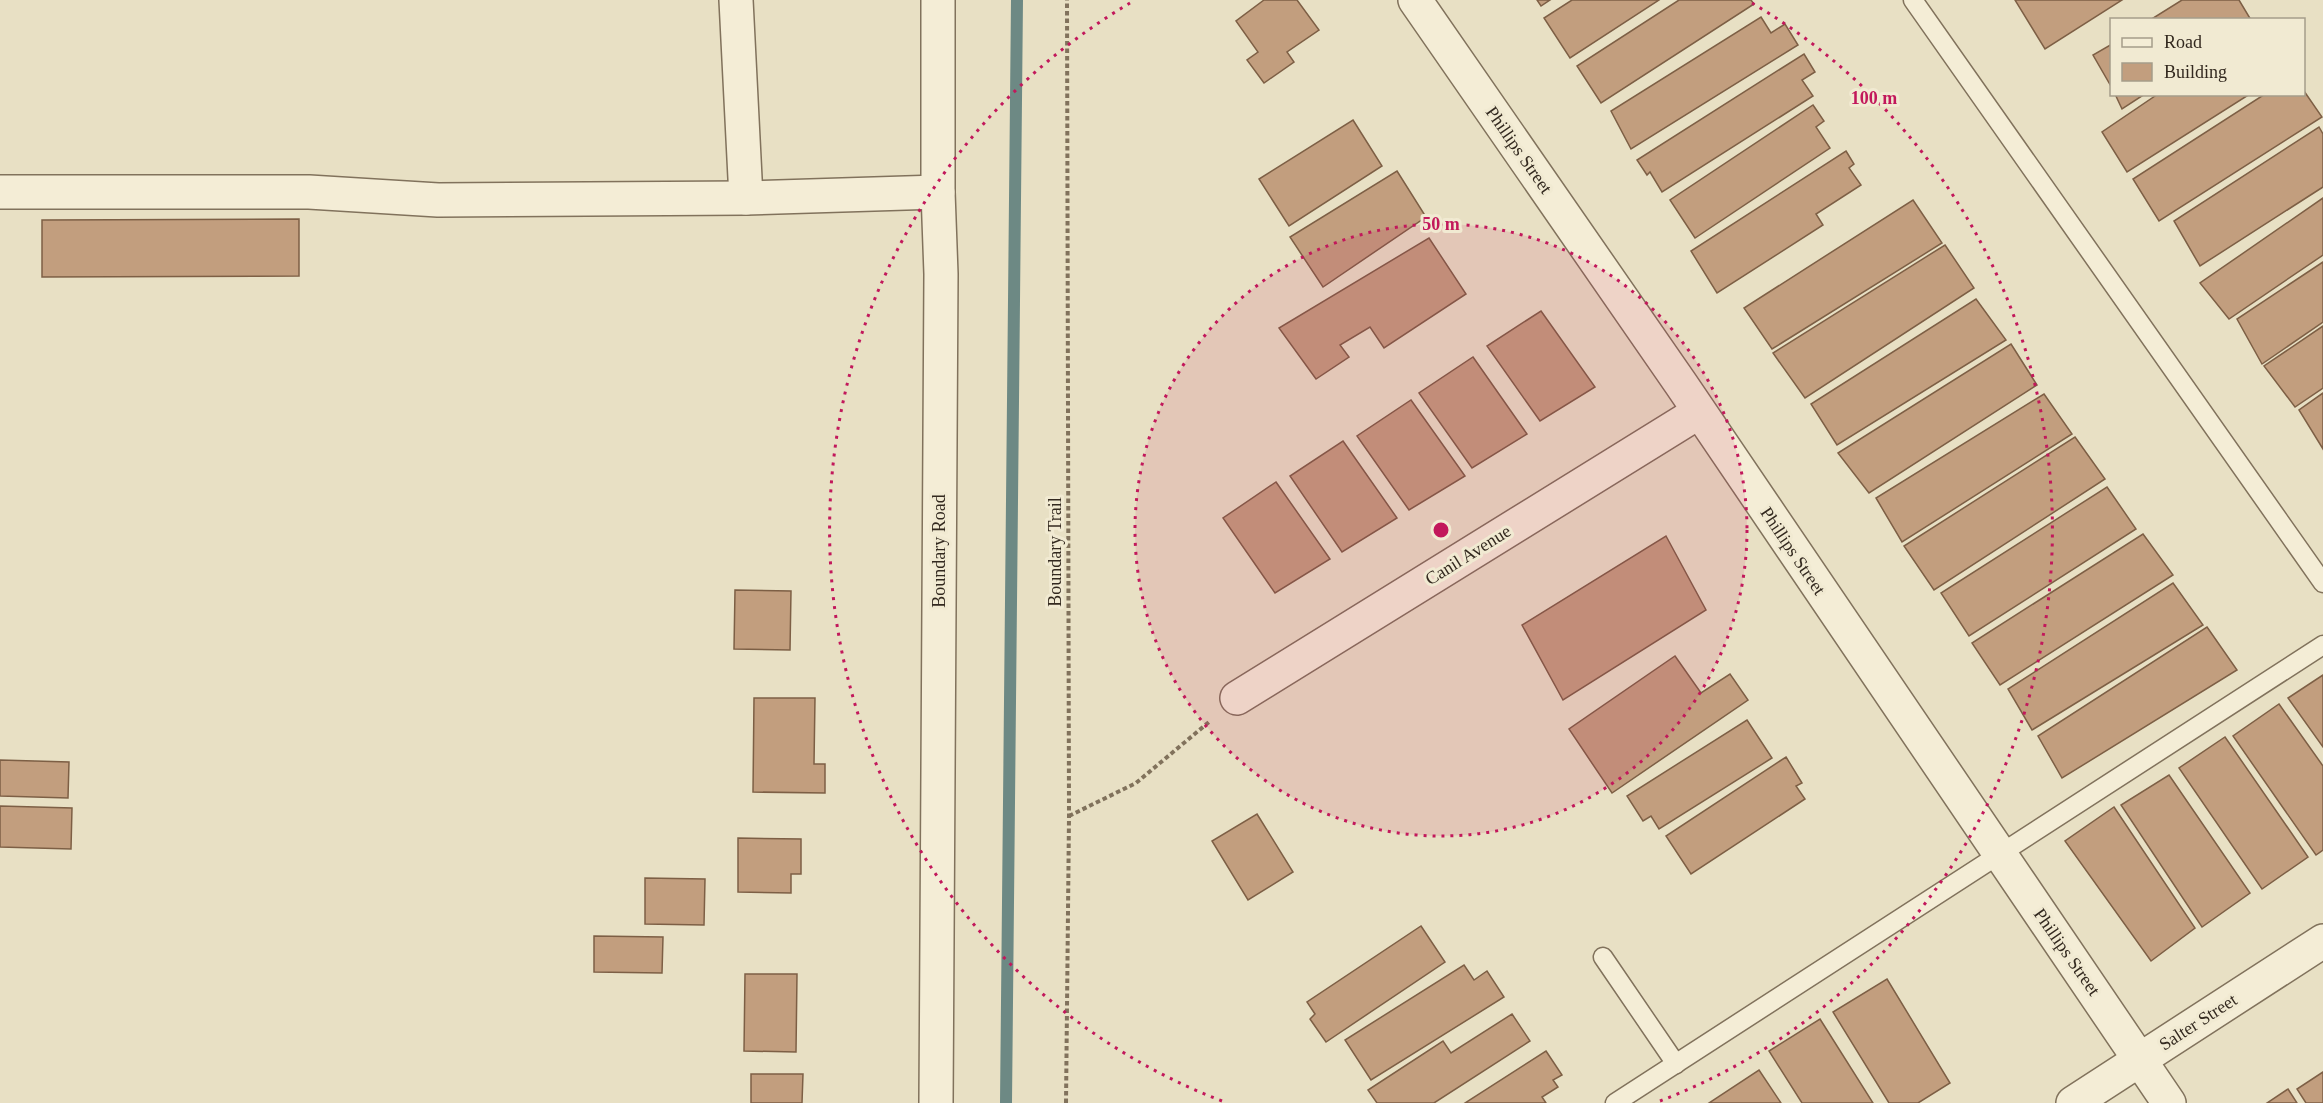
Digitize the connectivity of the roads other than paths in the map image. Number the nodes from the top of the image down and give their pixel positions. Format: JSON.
{"nodes":[{"id":1,"x":736,"y":0,"type":"edge"},
{"id":2,"x":938,"y":0,"type":"edge"},
{"id":3,"x":1415,"y":0,"type":"edge"},
{"id":4,"x":1913,"y":0,"type":"edge"},
{"id":5,"x":0,"y":192,"type":"edge"},
{"id":6,"x":938,"y":192,"type":"junction"},
{"id":7,"x":747,"y":198,"type":"junction"},
{"id":8,"x":1699,"y":412,"type":"junction"},
{"id":9,"x":2323,"y":583,"type":"edge"},
{"id":10,"x":2323,"y":645,"type":"edge"},
{"id":11,"x":1237,"y":698,"type":"road end"},
{"id":12,"x":2000,"y":855,"type":"junction"},
{"id":13,"x":2323,"y":941,"type":"edge"},
{"id":14,"x":1603,"y":957,"type":"dead end"},
{"id":15,"x":2140,"y":1059,"type":"junction"},
{"id":16,"x":1676,"y":1064,"type":"junction"},
{"id":17,"x":936,"y":1103,"type":"edge"},
{"id":18,"x":1615,"y":1103,"type":"edge"},
{"id":19,"x":2073,"y":1103,"type":"edge"},
{"id":20,"x":2169,"y":1103,"type":"edge"}],
"edges":[{"from":1,"to":7,"type":"street"},
{"from":2,"to":6,"type":"street","name":"Boundary Road"},
{"from":3,"to":8,"type":"street","name":"Phillips Street"},
{"from":4,"to":9,"type":"lane"},
{"from":5,"to":7,"type":"street"},
{"from":6,"to":7,"type":"street"},
{"from":6,"to":17,"type":"street","name":"Boundary Road"},
{"from":8,"to":11,"type":"street","name":"Canil Avenue"},
{"from":8,"to":12,"type":"street","name":"Phillips Street"},
{"from":10,"to":12,"type":"lane"},
{"from":12,"to":15,"type":"street","name":"Phillips Street"},
{"from":12,"to":16,"type":"lane"},
{"from":13,"to":15,"type":"street","name":"Salter Street"},
{"from":14,"to":16,"type":"lane"},
{"from":15,"to":19,"type":"street","name":"Salter Street"},
{"from":15,"to":20,"type":"street","name":"Phillips Street"},
{"from":16,"to":18,"type":"lane"}]}
